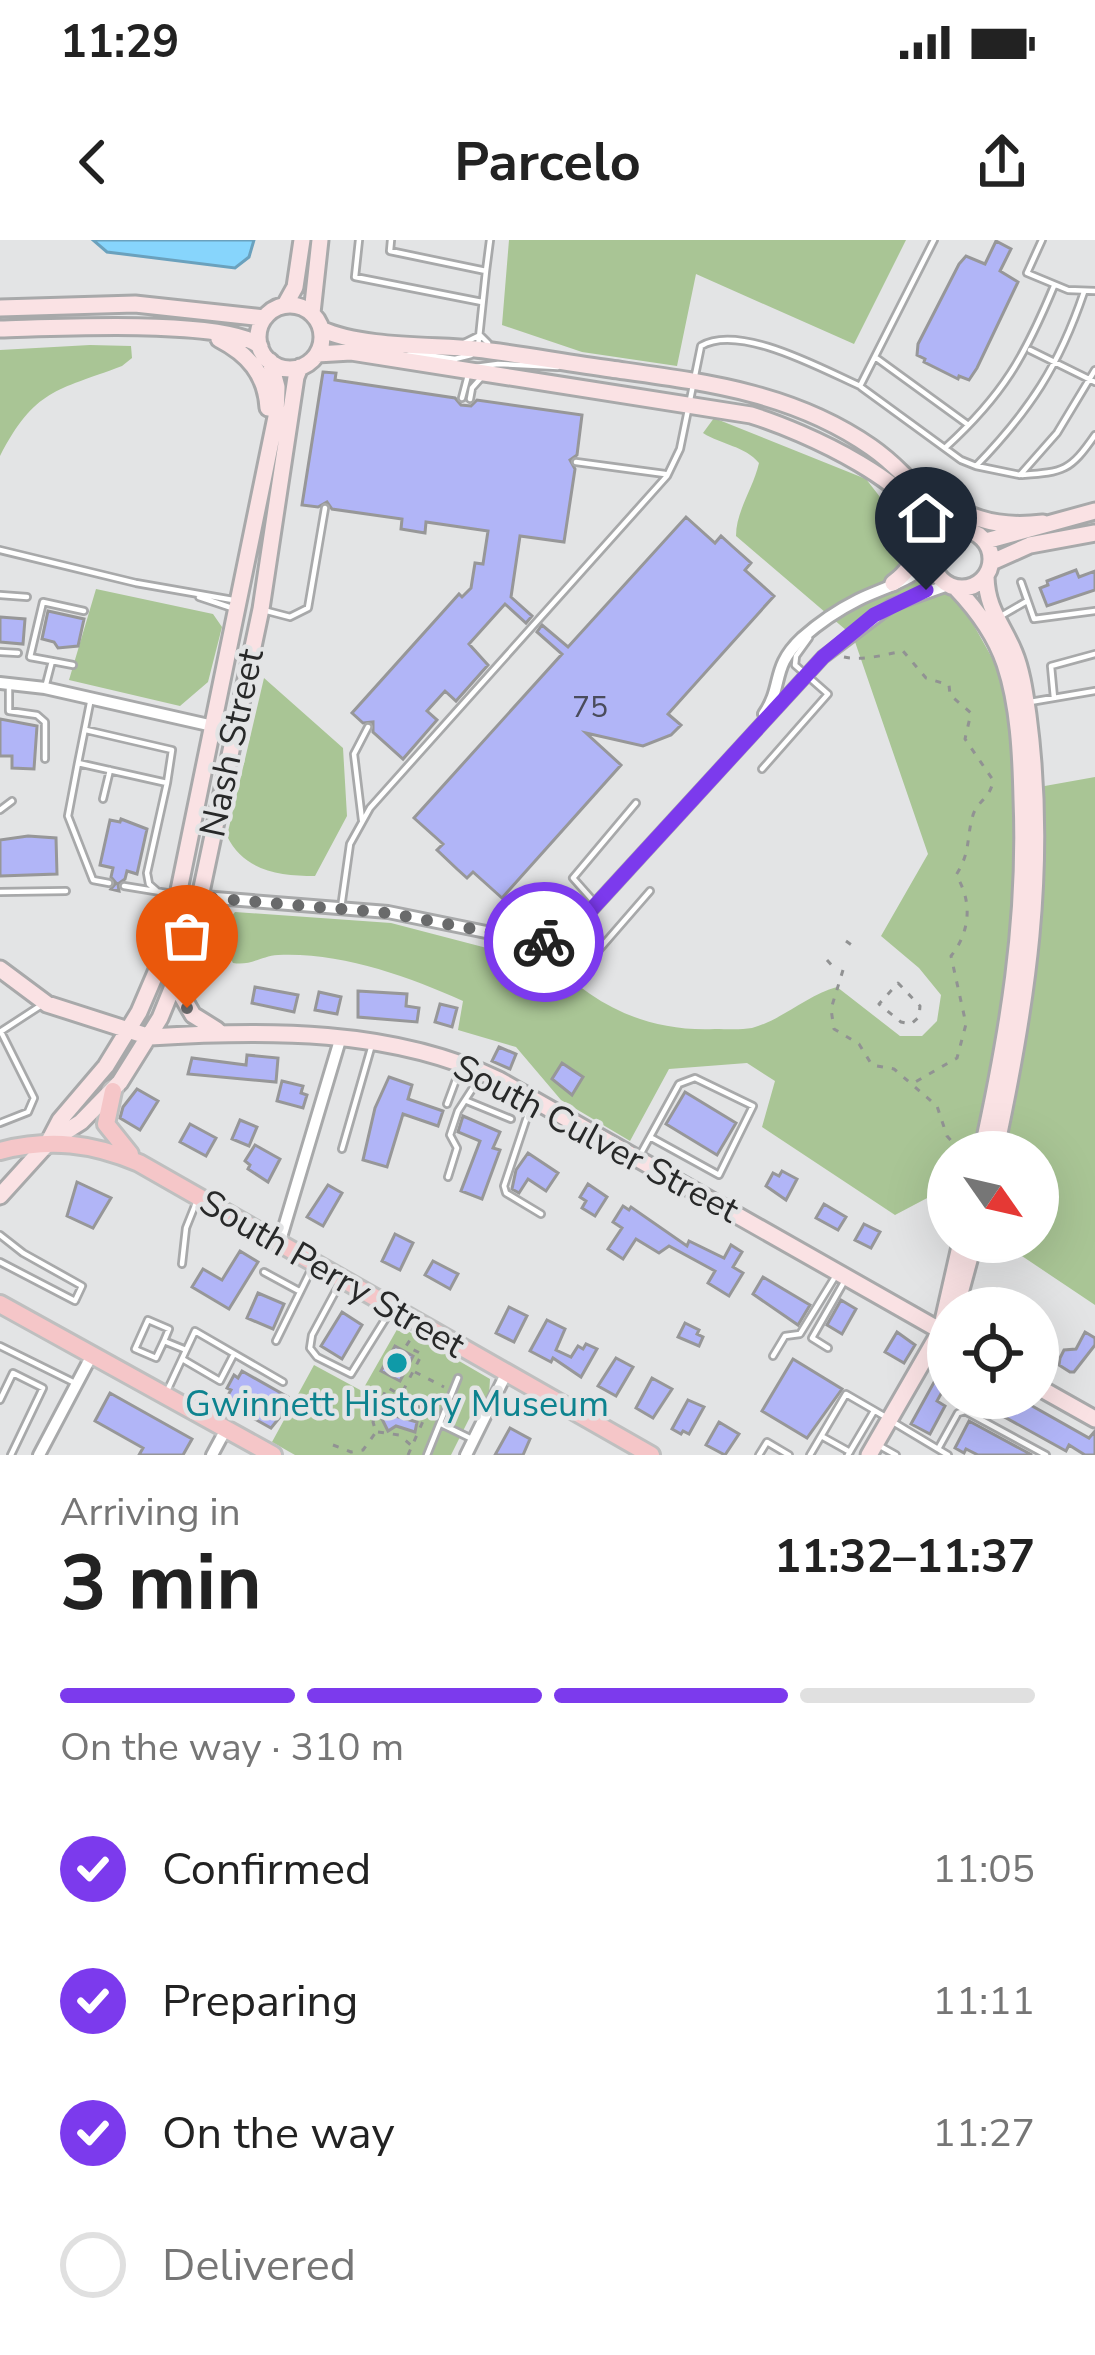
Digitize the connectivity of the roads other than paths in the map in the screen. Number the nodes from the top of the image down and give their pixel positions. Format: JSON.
{"nodes":[{"id":1,"x":302,"y":240,"type":"edge"},
{"id":2,"x":320,"y":240,"type":"edge"},
{"id":3,"x":359,"y":240,"type":"edge"},
{"id":4,"x":391,"y":240,"type":"edge"},
{"id":5,"x":490,"y":240,"type":"edge"},
{"id":6,"x":934,"y":240,"type":"edge"},
{"id":7,"x":1042,"y":240,"type":"edge"},
{"id":8,"x":486,"y":271,"type":"junction"},
{"id":9,"x":1054,"y":286,"type":"junction"},
{"id":10,"x":1095,"y":291,"type":"edge"},
{"id":11,"x":1084,"y":292,"type":"junction"},
{"id":12,"x":482,"y":302,"type":"junction"},
{"id":13,"x":285,"y":305,"type":"junction"},
{"id":14,"x":0,"y":308,"type":"edge"},
{"id":15,"x":312,"y":314,"type":"junction"},
{"id":16,"x":264,"y":318,"type":"junction"},
{"id":17,"x":0,"y":329,"type":"edge"},
{"id":18,"x":321,"y":329,"type":"junction"},
{"id":19,"x":211,"y":334,"type":"junction"},
{"id":20,"x":479,"y":345,"type":"junction"},
{"id":21,"x":260,"y":346,"type":"junction"},
{"id":22,"x":1028,"y":349,"type":"junction"},
{"id":23,"x":317,"y":354,"type":"junction"},
{"id":24,"x":875,"y":357,"type":"junction"},
{"id":25,"x":396,"y":360,"type":"junction"},
{"id":26,"x":270,"y":362,"type":"junction"},
{"id":27,"x":570,"y":363,"type":"junction"},
{"id":28,"x":1057,"y":364,"type":"junction"},
{"id":29,"x":300,"y":367,"type":"junction"},
{"id":30,"x":1095,"y":370,"type":"edge"},
{"id":31,"x":488,"y":374,"type":"junction"},
{"id":32,"x":466,"y":378,"type":"junction"},
{"id":33,"x":694,"y":381,"type":"junction"},
{"id":34,"x":1093,"y":381,"type":"edge"},
{"id":35,"x":860,"y":386,"type":"junction"},
{"id":36,"x":689,"y":403,"type":"junction"},
{"id":37,"x":970,"y":426,"type":"junction"},
{"id":38,"x":272,"y":428,"type":"junction"},
{"id":39,"x":1095,"y":436,"type":"edge"},
{"id":40,"x":946,"y":447,"type":"junction"},
{"id":41,"x":576,"y":462,"type":"dead end"},
{"id":42,"x":976,"y":466,"type":"junction"},
{"id":43,"x":865,"y":468,"type":"junction"},
{"id":44,"x":668,"y":474,"type":"junction"},
{"id":45,"x":1020,"y":476,"type":"junction"},
{"id":46,"x":910,"y":480,"type":"junction"},
{"id":47,"x":325,"y":508,"type":"dead end"},
{"id":48,"x":1095,"y":511,"type":"edge"},
{"id":49,"x":1043,"y":523,"type":"junction"},
{"id":50,"x":955,"y":530,"type":"junction"},
{"id":51,"x":1095,"y":533,"type":"edge"},
{"id":52,"x":986,"y":541,"type":"junction"},
{"id":53,"x":0,"y":550,"type":"edge"},
{"id":54,"x":935,"y":550,"type":"junction"},
{"id":55,"x":989,"y":570,"type":"junction"},
{"id":56,"x":1021,"y":582,"type":"dead end"},
{"id":57,"x":893,"y":583,"type":"junction"},
{"id":58,"x":952,"y":586,"type":"junction"},
{"id":59,"x":0,"y":596,"type":"edge"},
{"id":60,"x":27,"y":597,"type":"dead end"},
{"id":61,"x":1028,"y":601,"type":"junction"},
{"id":62,"x":239,"y":605,"type":"junction"},
{"id":63,"x":261,"y":609,"type":"junction"},
{"id":64,"x":84,"y":610,"type":"dead end"},
{"id":65,"x":1095,"y":611,"type":"edge"},
{"id":66,"x":996,"y":618,"type":"junction"},
{"id":67,"x":823,"y":622,"type":"junction"},
{"id":68,"x":0,"y":652,"type":"edge"},
{"id":69,"x":18,"y":653,"type":"dead end"},
{"id":70,"x":1095,"y":654,"type":"edge"},
{"id":71,"x":52,"y":661,"type":"junction"},
{"id":72,"x":74,"y":665,"type":"dead end"},
{"id":73,"x":806,"y":676,"type":"junction"},
{"id":74,"x":4,"y":683,"type":"edge"},
{"id":75,"x":45,"y":688,"type":"junction"},
{"id":76,"x":1095,"y":691,"type":"edge"},
{"id":77,"x":91,"y":698,"type":"junction"},
{"id":78,"x":1054,"y":698,"type":"junction"},
{"id":79,"x":1026,"y":703,"type":"junction"},
{"id":80,"x":4,"y":711,"type":"edge"},
{"id":81,"x":213,"y":726,"type":"junction"},
{"id":82,"x":368,"y":727,"type":"dead end"},
{"id":83,"x":756,"y":728,"type":"junction"},
{"id":84,"x":86,"y":730,"type":"junction"},
{"id":85,"x":45,"y":759,"type":"dead end"},
{"id":86,"x":78,"y":763,"type":"junction"},
{"id":87,"x":762,"y":769,"type":"dead end"},
{"id":88,"x":110,"y":770,"type":"junction"},
{"id":89,"x":167,"y":783,"type":"junction"},
{"id":90,"x":103,"y":799,"type":"dead end"},
{"id":91,"x":12,"y":801,"type":"dead end"},
{"id":92,"x":636,"y":803,"type":"dead end"},
{"id":93,"x":0,"y":810,"type":"edge"},
{"id":94,"x":362,"y":820,"type":"junction"},
{"id":95,"x":110,"y":883,"type":"dead end"},
{"id":96,"x":124,"y":886,"type":"dead end"},
{"id":97,"x":66,"y":891,"type":"dead end"},
{"id":98,"x":157,"y":891,"type":"junction"},
{"id":99,"x":650,"y":891,"type":"dead end"},
{"id":100,"x":0,"y":892,"type":"edge"},
{"id":101,"x":178,"y":895,"type":"junction"},
{"id":102,"x":200,"y":897,"type":"junction"},
{"id":103,"x":596,"y":904,"type":"junction"},
{"id":104,"x":341,"y":908,"type":"junction"},
{"id":105,"x":557,"y":940,"type":"junction"},
{"id":106,"x":0,"y":969,"type":"edge"},
{"id":107,"x":175,"y":983,"type":"junction"},
{"id":108,"x":44,"y":1002,"type":"junction"},
{"id":109,"x":130,"y":1029,"type":"junction"},
{"id":110,"x":217,"y":1030,"type":"junction"},
{"id":111,"x":0,"y":1032,"type":"edge"},
{"id":112,"x":150,"y":1037,"type":"junction"},
{"id":113,"x":340,"y":1040,"type":"junction"},
{"id":114,"x":372,"y":1042,"type":"junction"},
{"id":115,"x":462,"y":1064,"type":"junction"},
{"id":116,"x":482,"y":1072,"type":"junction"},
{"id":117,"x":113,"y":1091,"type":"junction"},
{"id":118,"x":533,"y":1100,"type":"junction"},
{"id":119,"x":467,"y":1101,"type":"junction"},
{"id":120,"x":447,"y":1104,"type":"dead end"},
{"id":121,"x":511,"y":1118,"type":"dead end"},
{"id":122,"x":0,"y":1123,"type":"edge"},
{"id":123,"x":986,"y":1131,"type":"edge"},
{"id":124,"x":998,"y":1131,"type":"edge"},
{"id":125,"x":650,"y":1137,"type":"junction"},
{"id":126,"x":48,"y":1143,"type":"junction"},
{"id":127,"x":342,"y":1149,"type":"dead end"},
{"id":128,"x":0,"y":1151,"type":"edge"},
{"id":129,"x":638,"y":1160,"type":"junction"},
{"id":130,"x":139,"y":1163,"type":"junction"},
{"id":131,"x":448,"y":1178,"type":"dead end"},
{"id":132,"x":0,"y":1196,"type":"edge"},
{"id":133,"x":198,"y":1198,"type":"junction"},
{"id":134,"x":541,"y":1214,"type":"dead end"},
{"id":135,"x":2,"y":1237,"type":"edge"},
{"id":136,"x":279,"y":1245,"type":"junction"},
{"id":137,"x":0,"y":1248,"type":"edge"},
{"id":138,"x":0,"y":1262,"type":"edge"},
{"id":139,"x":182,"y":1264,"type":"dead end"},
{"id":140,"x":314,"y":1265,"type":"junction"},
{"id":141,"x":264,"y":1272,"type":"dead end"},
{"id":142,"x":842,"y":1275,"type":"junction"},
{"id":143,"x":341,"y":1281,"type":"junction"},
{"id":144,"x":298,"y":1291,"type":"junction"},
{"id":145,"x":0,"y":1304,"type":"edge"},
{"id":146,"x":391,"y":1310,"type":"junction"},
{"id":147,"x":927,"y":1320,"type":"edge"},
{"id":148,"x":164,"y":1340,"type":"junction"},
{"id":149,"x":276,"y":1341,"type":"dead end"},
{"id":150,"x":0,"y":1346,"type":"edge"},
{"id":151,"x":828,"y":1348,"type":"dead end"},
{"id":152,"x":186,"y":1350,"type":"junction"},
{"id":153,"x":93,"y":1353,"type":"junction"},
{"id":154,"x":234,"y":1354,"type":"junction"},
{"id":155,"x":773,"y":1356,"type":"dead end"},
{"id":156,"x":182,"y":1359,"type":"junction"},
{"id":157,"x":927,"y":1361,"type":"edge"},
{"id":158,"x":506,"y":1374,"type":"junction"},
{"id":159,"x":458,"y":1378,"type":"dead end"},
{"id":160,"x":283,"y":1382,"type":"dead end"},
{"id":161,"x":77,"y":1384,"type":"junction"},
{"id":162,"x":165,"y":1395,"type":"junction"},
{"id":163,"x":1059,"y":1399,"type":"edge"},
{"id":164,"x":0,"y":1400,"type":"edge"},
{"id":165,"x":874,"y":1411,"type":"junction"},
{"id":166,"x":1095,"y":1419,"type":"edge"},
{"id":167,"x":890,"y":1420,"type":"junction"},
{"id":168,"x":440,"y":1423,"type":"junction"},
{"id":169,"x":226,"y":1429,"type":"junction"},
{"id":170,"x":821,"y":1436,"type":"junction"},
{"id":171,"x":474,"y":1440,"type":"junction"},
{"id":172,"x":872,"y":1449,"type":"edge"},
{"id":173,"x":938,"y":1449,"type":"junction"},
{"id":174,"x":849,"y":1453,"type":"edge"},
{"id":175,"x":1037,"y":1453,"type":"edge"},
{"id":176,"x":10,"y":1455,"type":"edge"},
{"id":177,"x":40,"y":1455,"type":"edge"},
{"id":178,"x":212,"y":1455,"type":"edge"},
{"id":179,"x":272,"y":1455,"type":"edge"},
{"id":180,"x":427,"y":1455,"type":"edge"},
{"id":181,"x":466,"y":1455,"type":"edge"},
{"id":182,"x":651,"y":1455,"type":"edge"},
{"id":183,"x":759,"y":1455,"type":"edge"},
{"id":184,"x":789,"y":1455,"type":"edge"},
{"id":185,"x":810,"y":1455,"type":"edge"},
{"id":186,"x":896,"y":1455,"type":"edge"},
{"id":187,"x":948,"y":1455,"type":"edge"},
{"id":188,"x":1046,"y":1455,"type":"edge"}],
"edges":[{"from":1,"to":13,"type":"street"},
{"from":2,"to":15,"type":"street"},
{"from":3,"to":12,"type":"lane"},
{"from":4,"to":8,"type":"lane"},
{"from":5,"to":8,"type":"lane"},
{"from":6,"to":24,"type":"lane"},
{"from":7,"to":9,"type":"lane"},
{"from":8,"to":12,"type":"lane"},
{"from":9,"to":11,"type":"lane"},
{"from":9,"to":22,"type":"lane"},
{"from":10,"to":11,"type":"lane"},
{"from":11,"to":28,"type":"lane"},
{"from":12,"to":20,"type":"lane"},
{"from":13,"to":15,"type":"street"},
{"from":13,"to":16,"type":"street"},
{"from":14,"to":16,"type":"street"},
{"from":15,"to":18,"type":"street"},
{"from":16,"to":21,"type":"street"},
{"from":17,"to":19,"type":"street"},
{"from":18,"to":20,"type":"street"},
{"from":18,"to":23,"type":"street"},
{"from":19,"to":21,"type":"street"},
{"from":19,"to":38,"type":"street"},
{"from":20,"to":25,"type":"lane"},
{"from":20,"to":27,"type":"street"},
{"from":21,"to":26,"type":"street"},
{"from":22,"to":28,"type":"lane"},
{"from":22,"to":37,"type":"lane"},
{"from":23,"to":25,"type":"street"},
{"from":23,"to":29,"type":"street"},
{"from":24,"to":35,"type":"lane"},
{"from":24,"to":37,"type":"lane"},
{"from":25,"to":32,"type":"street"},
{"from":26,"to":29,"type":"street"},
{"from":26,"to":38,"type":"street","name":"Nash Street"},
{"from":27,"to":32,"type":"lane"},
{"from":27,"to":33,"type":"street"},
{"from":28,"to":34,"type":"lane"},
{"from":28,"to":42,"type":"lane"},
{"from":29,"to":63,"type":"street","name":"Nash Street"},
{"from":30,"to":34,"type":"lane"},
{"from":31,"to":32,"type":"street"},
{"from":31,"to":32,"type":"lane"},
{"from":31,"to":36,"type":"street"},
{"from":33,"to":35,"type":"lane"},
{"from":33,"to":36,"type":"lane"},
{"from":33,"to":46,"type":"street"},
{"from":34,"to":45,"type":"lane"},
{"from":35,"to":40,"type":"lane"},
{"from":36,"to":43,"type":"street"},
{"from":36,"to":44,"type":"lane"},
{"from":37,"to":40,"type":"lane"},
{"from":38,"to":62,"type":"street","name":"Nash Street"},
{"from":39,"to":45,"type":"lane"},
{"from":40,"to":42,"type":"lane"},
{"from":41,"to":44,"type":"lane"},
{"from":42,"to":45,"type":"lane"},
{"from":43,"to":54,"type":"street"},
{"from":43,"to":57,"type":"street"},
{"from":44,"to":94,"type":"lane"},
{"from":46,"to":49,"type":"street"},
{"from":46,"to":50,"type":"street"},
{"from":47,"to":63,"type":"lane"},
{"from":48,"to":49,"type":"street"},
{"from":49,"to":52,"type":"street"},
{"from":50,"to":52,"type":"street"},
{"from":50,"to":54,"type":"street"},
{"from":51,"to":55,"type":"street"},
{"from":52,"to":55,"type":"street"},
{"from":53,"to":62,"type":"lane"},
{"from":54,"to":57,"type":"street"},
{"from":54,"to":58,"type":"street"},
{"from":55,"to":58,"type":"street"},
{"from":55,"to":66,"type":"street"},
{"from":56,"to":61,"type":"lane"},
{"from":57,"to":67,"type":"street"},
{"from":58,"to":73,"type":"street"},
{"from":58,"to":123,"type":"street"},
{"from":59,"to":60,"type":"lane"},
{"from":61,"to":65,"type":"lane"},
{"from":61,"to":66,"type":"lane"},
{"from":62,"to":81,"type":"street","name":"Nash Street"},
{"from":63,"to":102,"type":"street","name":"Nash Street"},
{"from":64,"to":71,"type":"lane"},
{"from":66,"to":79,"type":"street"},
{"from":67,"to":73,"type":"lane"},
{"from":67,"to":83,"type":"street"},
{"from":68,"to":69,"type":"lane"},
{"from":70,"to":78,"type":"lane"},
{"from":71,"to":72,"type":"lane"},
{"from":71,"to":75,"type":"lane"},
{"from":73,"to":83,"type":"street"},
{"from":73,"to":87,"type":"lane"},
{"from":74,"to":75,"type":"street"},
{"from":74,"to":80,"type":"lane"},
{"from":75,"to":77,"type":"street"},
{"from":76,"to":78,"type":"lane"},
{"from":77,"to":81,"type":"street"},
{"from":77,"to":84,"type":"lane"},
{"from":78,"to":79,"type":"lane"},
{"from":79,"to":124,"type":"street"},
{"from":80,"to":85,"type":"lane"},
{"from":81,"to":101,"type":"street","name":"Nash Street"},
{"from":82,"to":94,"type":"lane"},
{"from":83,"to":103,"type":"street"},
{"from":84,"to":86,"type":"lane"},
{"from":84,"to":89,"type":"lane"},
{"from":86,"to":88,"type":"lane"},
{"from":86,"to":95,"type":"lane"},
{"from":88,"to":89,"type":"lane"},
{"from":88,"to":90,"type":"lane"},
{"from":89,"to":98,"type":"lane"},
{"from":91,"to":93,"type":"lane"},
{"from":92,"to":103,"type":"lane"},
{"from":94,"to":104,"type":"lane"},
{"from":96,"to":98,"type":"lane"},
{"from":97,"to":100,"type":"lane"},
{"from":98,"to":101,"type":"lane"},
{"from":99,"to":105,"type":"lane"},
{"from":101,"to":102,"type":"street"},
{"from":101,"to":109,"type":"street","name":"Nash Street"},
{"from":102,"to":104,"type":"street"},
{"from":102,"to":107,"type":"street","name":"Nash Street"},
{"from":103,"to":105,"type":"street"},
{"from":104,"to":105,"type":"street"},
{"from":106,"to":108,"type":"street"},
{"from":107,"to":110,"type":"street"},
{"from":107,"to":112,"type":"street","name":"Nash Street"},
{"from":108,"to":109,"type":"street"},
{"from":108,"to":111,"type":"lane"},
{"from":109,"to":112,"type":"street"},
{"from":109,"to":126,"type":"street","name":"Nash Street"},
{"from":110,"to":112,"type":"street","name":"South Culver Street"},
{"from":110,"to":113,"type":"street","name":"South Culver Street"},
{"from":111,"to":122,"type":"lane"},
{"from":112,"to":117,"type":"street","name":"Nash Street"},
{"from":113,"to":114,"type":"street","name":"South Culver Street"},
{"from":113,"to":136,"type":"street"},
{"from":114,"to":115,"type":"street","name":"South Culver Street"},
{"from":114,"to":127,"type":"lane"},
{"from":115,"to":116,"type":"street","name":"South Culver Street"},
{"from":115,"to":120,"type":"lane"},
{"from":116,"to":118,"type":"street","name":"South Culver Street"},
{"from":116,"to":119,"type":"lane"},
{"from":117,"to":126,"type":"street","name":"Nash Street"},
{"from":117,"to":130,"type":"main road"},
{"from":118,"to":129,"type":"street","name":"South Culver Street"},
{"from":118,"to":134,"type":"lane"},
{"from":119,"to":121,"type":"lane"},
{"from":119,"to":131,"type":"lane"},
{"from":125,"to":125,"type":"lane"},
{"from":125,"to":129,"type":"lane"},
{"from":126,"to":128,"type":"main road","name":"South Perry Street"},
{"from":126,"to":130,"type":"main road","name":"South Perry Street"},
{"from":126,"to":132,"type":"street","name":"Nash Street"},
{"from":129,"to":142,"type":"street","name":"South Culver Street"},
{"from":130,"to":133,"type":"main road","name":"South Perry Street"},
{"from":133,"to":136,"type":"main road","name":"South Perry Street"},
{"from":133,"to":139,"type":"lane"},
{"from":135,"to":137,"type":"lane"},
{"from":135,"to":138,"type":"lane"},
{"from":136,"to":140,"type":"main road","name":"South Perry Street"},
{"from":140,"to":143,"type":"main road","name":"South Perry Street"},
{"from":140,"to":144,"type":"lane"},
{"from":141,"to":144,"type":"lane"},
{"from":142,"to":147,"type":"street","name":"South Culver Street"},
{"from":142,"to":151,"type":"lane"},
{"from":142,"to":155,"type":"lane"},
{"from":143,"to":146,"type":"main road","name":"South Perry Street"},
{"from":143,"to":146,"type":"lane"},
{"from":144,"to":149,"type":"lane"},
{"from":145,"to":153,"type":"main road"},
{"from":146,"to":158,"type":"main road","name":"South Perry Street"},
{"from":148,"to":148,"type":"lane"},
{"from":148,"to":152,"type":"lane"},
{"from":150,"to":161,"type":"lane"},
{"from":152,"to":154,"type":"lane"},
{"from":152,"to":156,"type":"lane"},
{"from":153,"to":161,"type":"street"},
{"from":153,"to":162,"type":"main road"},
{"from":154,"to":156,"type":"lane"},
{"from":154,"to":160,"type":"lane"},
{"from":156,"to":162,"type":"lane"},
{"from":157,"to":167,"type":"street"},
{"from":158,"to":171,"type":"street"},
{"from":158,"to":182,"type":"main road","name":"South Perry Street"},
{"from":159,"to":168,"type":"lane"},
{"from":161,"to":177,"type":"street"},
{"from":162,"to":169,"type":"main road"},
{"from":163,"to":166,"type":"street"},
{"from":164,"to":176,"type":"lane"},
{"from":165,"to":167,"type":"lane"},
{"from":165,"to":170,"type":"lane"},
{"from":165,"to":174,"type":"lane"},
{"from":167,"to":172,"type":"street"},
{"from":167,"to":173,"type":"lane"},
{"from":168,"to":171,"type":"lane"},
{"from":168,"to":180,"type":"lane"},
{"from":169,"to":178,"type":"street"},
{"from":169,"to":179,"type":"main road"},
{"from":170,"to":174,"type":"lane"},
{"from":170,"to":185,"type":"lane"},
{"from":171,"to":181,"type":"street"},
{"from":172,"to":186,"type":"lane"},
{"from":173,"to":175,"type":"lane"},
{"from":173,"to":187,"type":"lane"},
{"from":175,"to":188,"type":"lane"},
{"from":183,"to":184,"type":"lane"}]}
